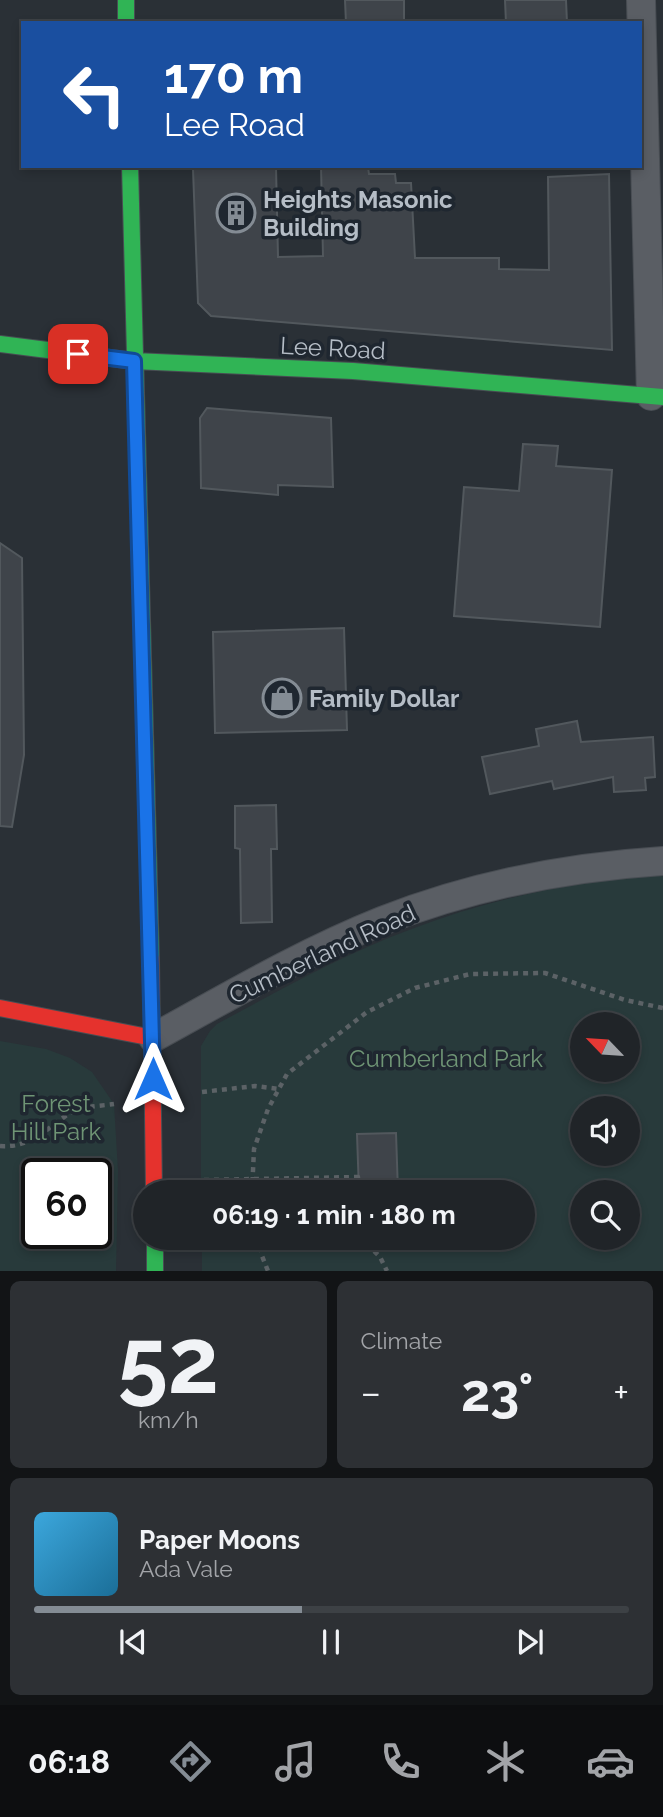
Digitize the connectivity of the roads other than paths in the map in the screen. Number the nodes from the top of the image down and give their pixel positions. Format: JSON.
{"nodes":[{"id":1,"x":126,"y":0,"type":"edge"},
{"id":2,"x":641,"y":0,"type":"edge"},
{"id":3,"x":126,"y":21,"type":"edge"},
{"id":4,"x":642,"y":21,"type":"edge"},
{"id":5,"x":642,"y":25,"type":"edge"},
{"id":6,"x":130,"y":168,"type":"edge"},
{"id":7,"x":0,"y":344,"type":"edge"},
{"id":8,"x":134,"y":361,"type":"junction"},
{"id":9,"x":657,"y":397,"type":"edge"},
{"id":10,"x":663,"y":861,"type":"edge"},
{"id":11,"x":0,"y":1008,"type":"edge"},
{"id":12,"x":153,"y":1038,"type":"junction"},
{"id":13,"x":154,"y":1180,"type":"edge"},
{"id":14,"x":155,"y":1250,"type":"edge"},
{"id":15,"x":155,"y":1271,"type":"edge"}],
"edges":[{"from":1,"to":3,"type":"main road"},
{"from":2,"to":4,"type":"street"},
{"from":5,"to":9,"type":"street"},
{"from":6,"to":8,"type":"main road"},
{"from":7,"to":8,"type":"main road","name":"Lee Road"},
{"from":8,"to":9,"type":"main road","name":"Lee Road"},
{"from":8,"to":12,"type":"main road"},
{"from":10,"to":12,"type":"street","name":"Cumberland Road"},
{"from":11,"to":12,"type":"main road"},
{"from":12,"to":13,"type":"main road"},
{"from":14,"to":15,"type":"main road"}]}
